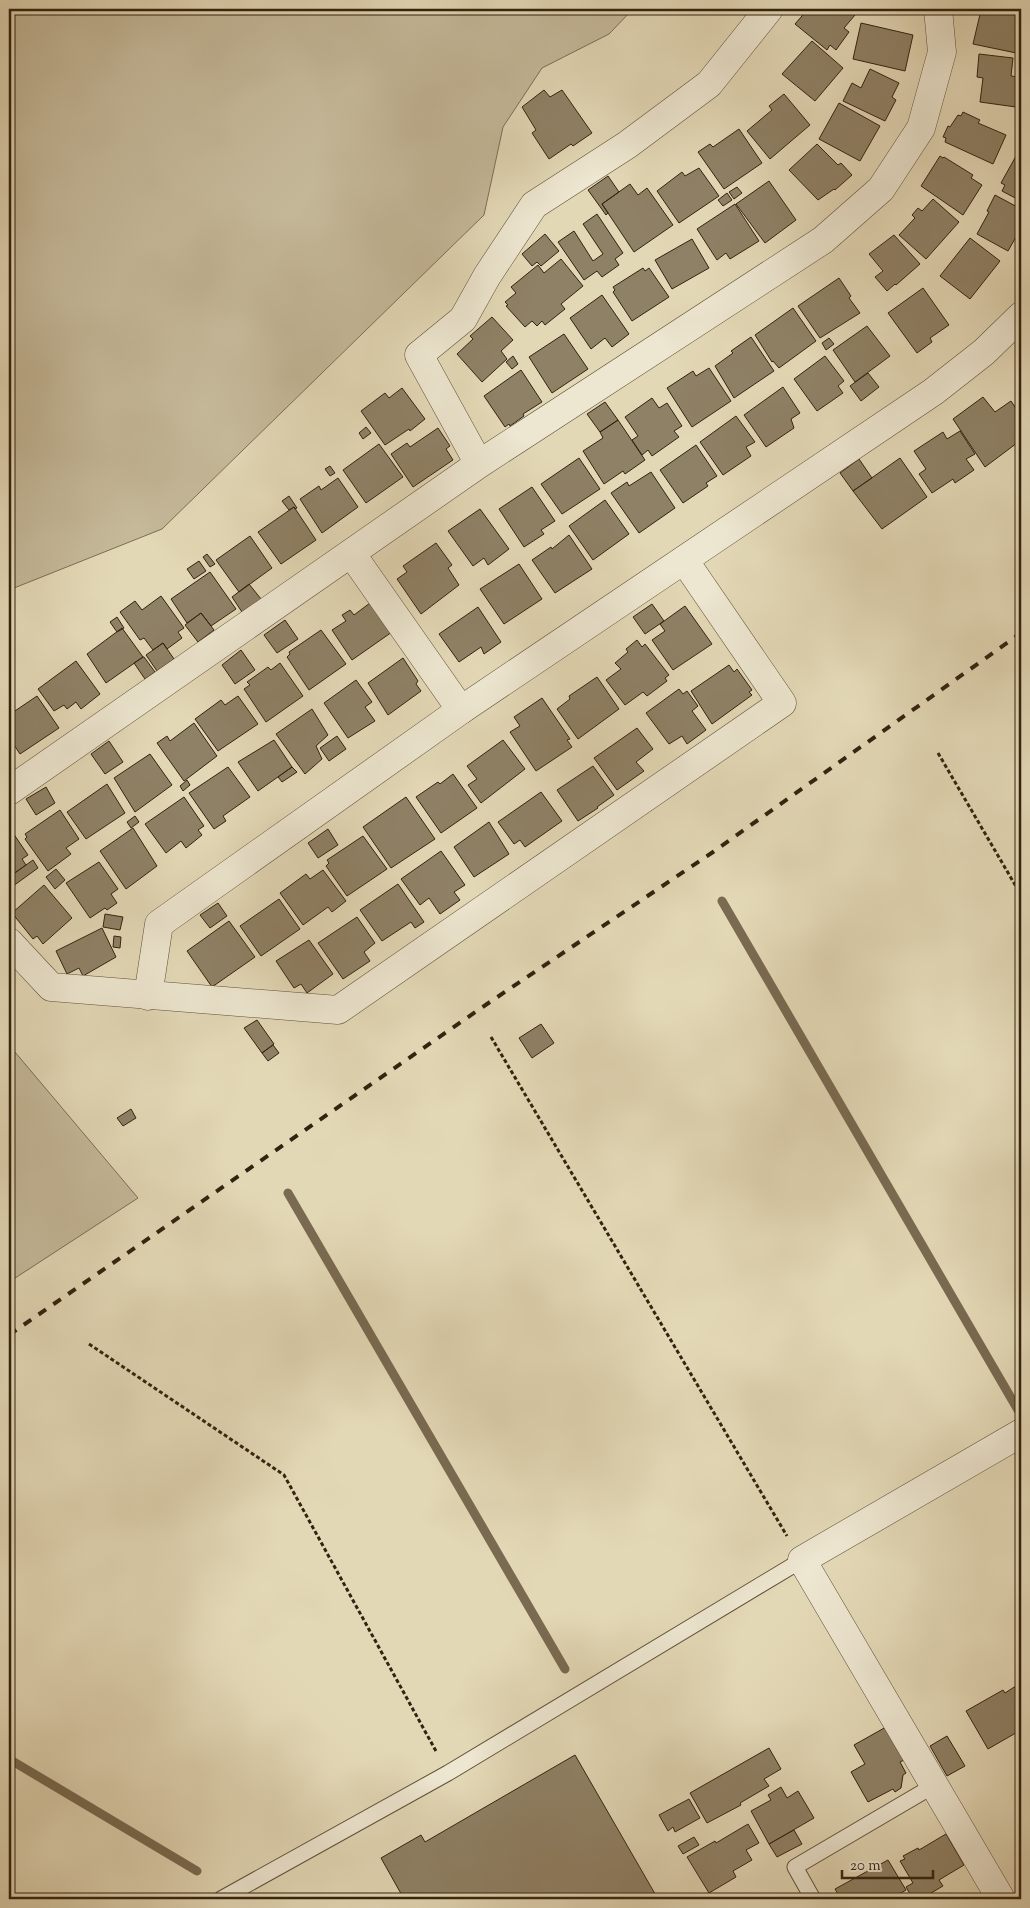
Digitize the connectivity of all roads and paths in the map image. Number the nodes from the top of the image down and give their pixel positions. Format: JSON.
{"nodes":[{"id":1,"x":769,"y":9,"type":"edge"},
{"id":2,"x":938,"y":9,"type":"edge"},
{"id":3,"x":1021,"y":316,"type":"edge"},
{"id":4,"x":479,"y":464,"type":"junction"},
{"id":5,"x":351,"y":553,"type":"junction"},
{"id":6,"x":684,"y":560,"type":"junction"},
{"id":7,"x":461,"y":710,"type":"junction"},
{"id":8,"x":938,"y":753,"type":"dead end"},
{"id":9,"x":9,"y":791,"type":"edge"},
{"id":10,"x":1021,"y":895,"type":"edge"},
{"id":11,"x":9,"y":942,"type":"edge"},
{"id":12,"x":148,"y":996,"type":"junction"},
{"id":13,"x":491,"y":1037,"type":"dead end"},
{"id":14,"x":89,"y":1344,"type":"dead end"},
{"id":15,"x":1021,"y":1433,"type":"edge"},
{"id":16,"x":802,"y":1560,"type":"junction"},
{"id":17,"x":448,"y":1773,"type":"junction"},
{"id":18,"x":933,"y":1786,"type":"junction"},
{"id":19,"x":221,"y":1899,"type":"edge"},
{"id":20,"x":813,"y":1899,"type":"edge"},
{"id":21,"x":1001,"y":1899,"type":"edge"}],
"edges":[{"from":1,"to":4,"type":"street"},
{"from":2,"to":4,"type":"street"},
{"from":3,"to":6,"type":"street"},
{"from":4,"to":5,"type":"street"},
{"from":5,"to":7,"type":"street"},
{"from":5,"to":9,"type":"street"},
{"from":6,"to":7,"type":"street"},
{"from":6,"to":12,"type":"street"},
{"from":7,"to":12,"type":"street"},
{"from":8,"to":10,"type":"path"},
{"from":11,"to":12,"type":"street"},
{"from":13,"to":16,"type":"path"},
{"from":14,"to":17,"type":"path"},
{"from":15,"to":16,"type":"street"},
{"from":16,"to":17,"type":"lane"},
{"from":16,"to":18,"type":"street"},
{"from":17,"to":19,"type":"lane"},
{"from":18,"to":20,"type":"lane"},
{"from":18,"to":21,"type":"street"}]}
